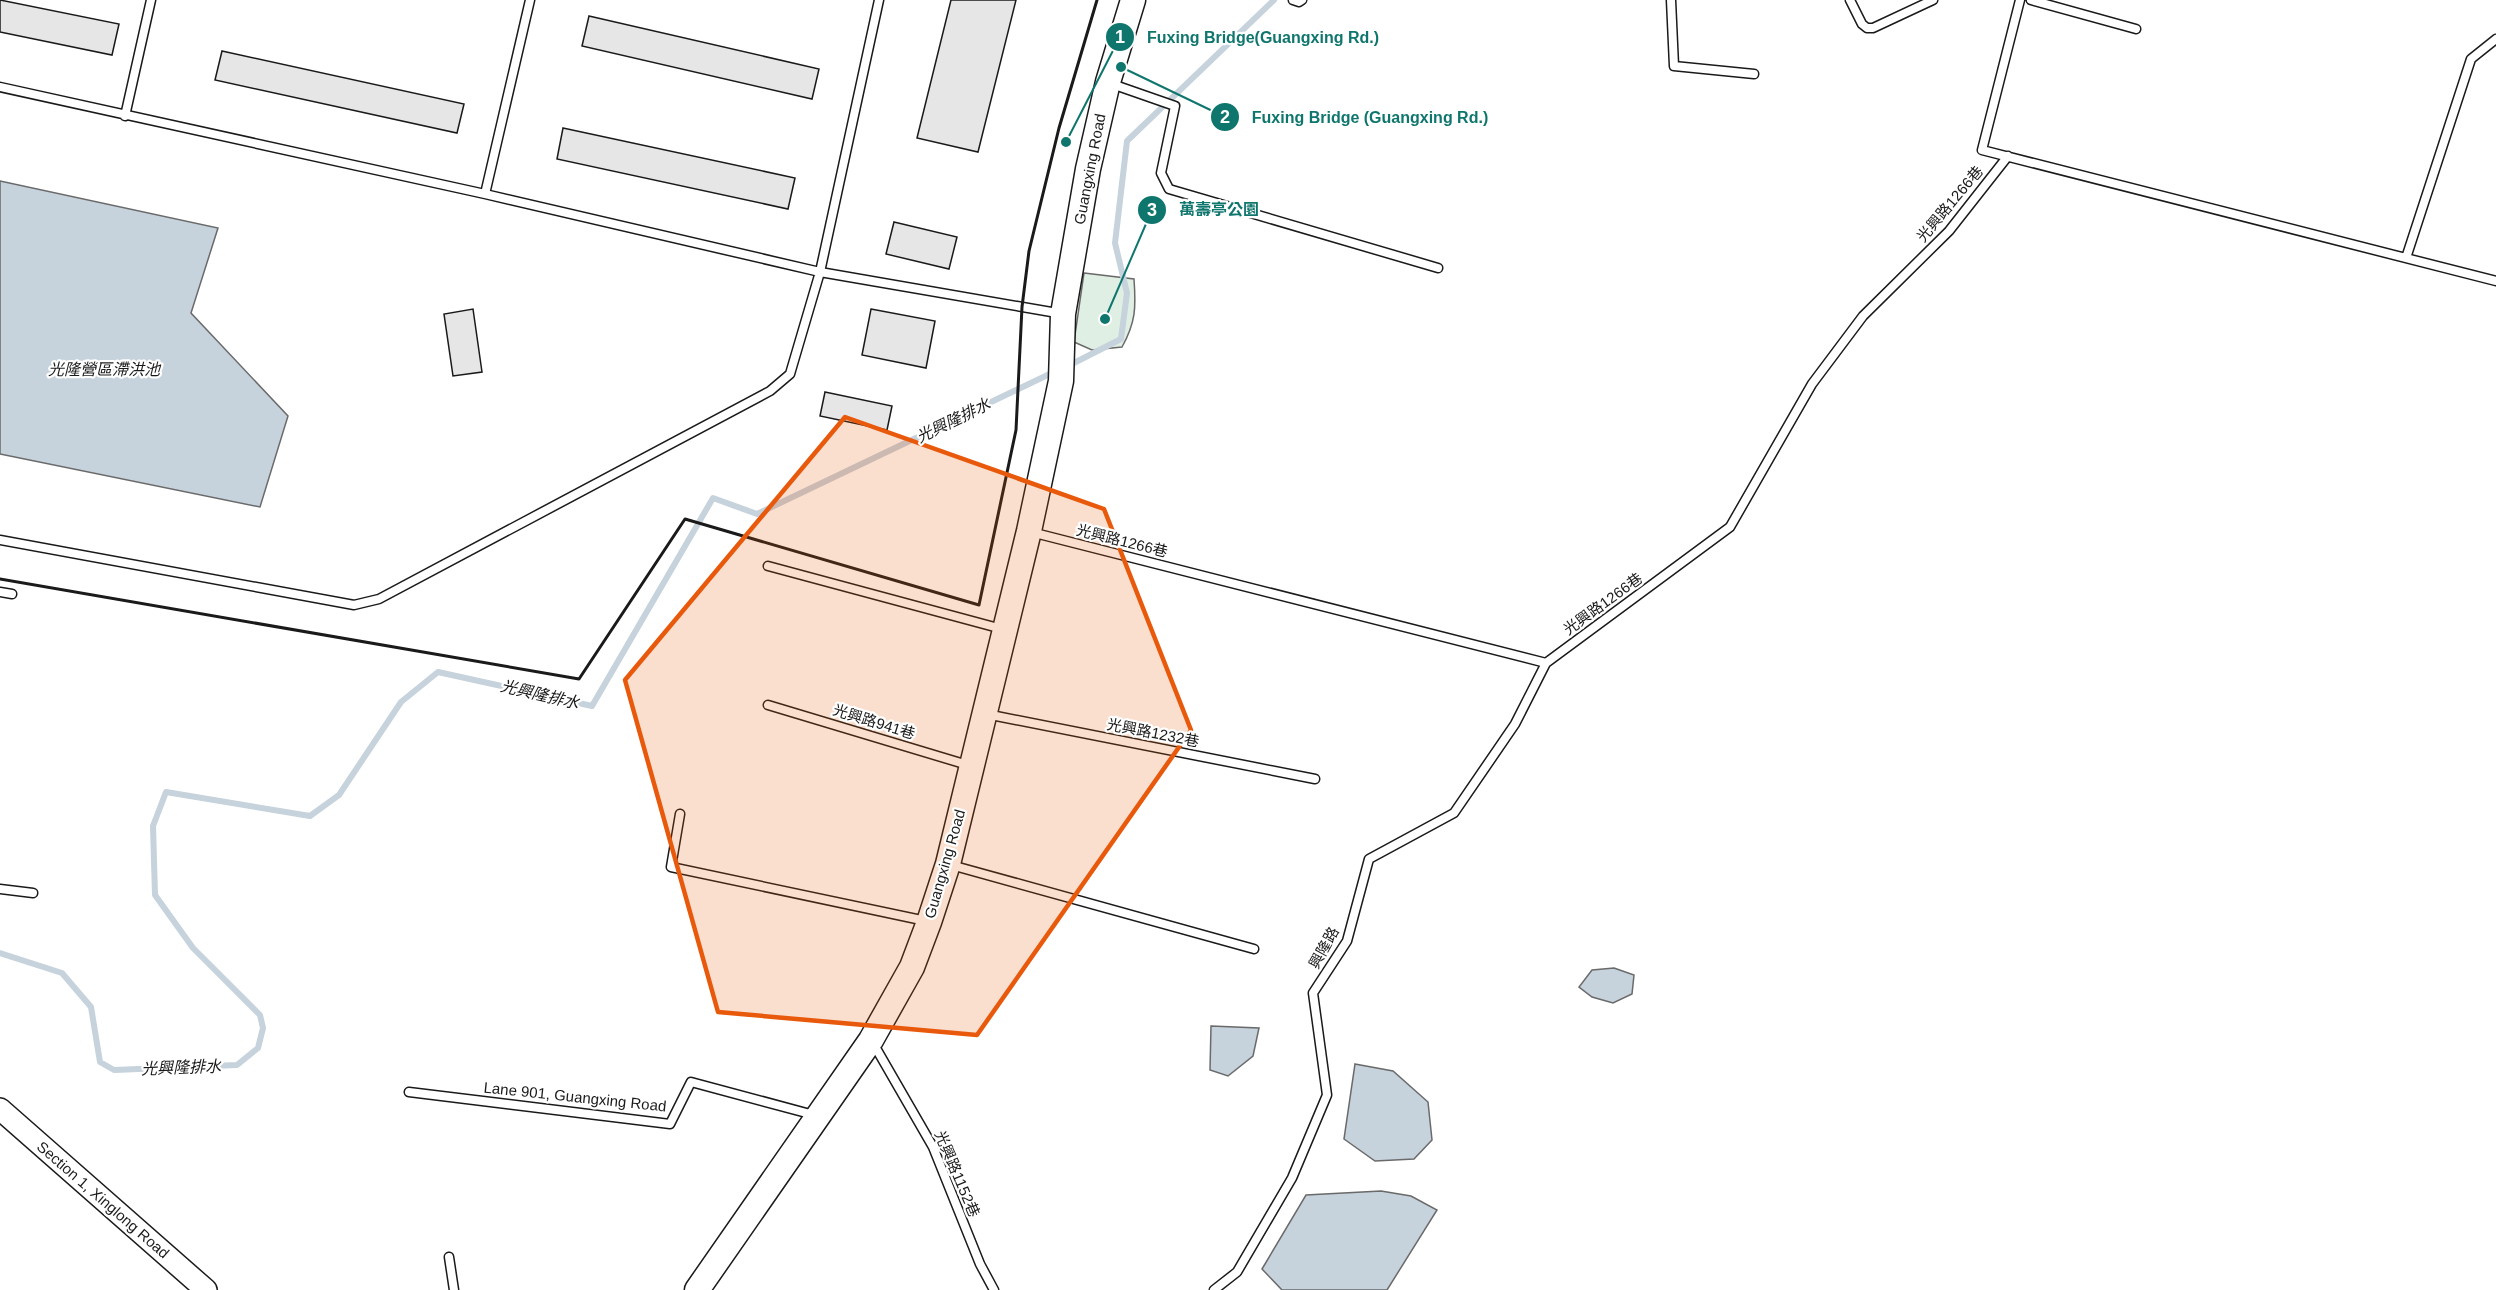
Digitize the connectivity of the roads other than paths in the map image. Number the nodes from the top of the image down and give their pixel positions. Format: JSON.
{"nodes":[{"id":1,"x":152,"y":0,"type":"edge"},
{"id":2,"x":530,"y":0,"type":"edge"},
{"id":3,"x":879,"y":0,"type":"edge"},
{"id":4,"x":1132,"y":0,"type":"edge"},
{"id":5,"x":1293,"y":0,"type":"edge"},
{"id":6,"x":1302,"y":0,"type":"edge"},
{"id":7,"x":1671,"y":0,"type":"edge"},
{"id":8,"x":1850,"y":0,"type":"edge"},
{"id":9,"x":1933,"y":0,"type":"edge"},
{"id":10,"x":2020,"y":0,"type":"edge"},
{"id":11,"x":2031,"y":0,"type":"edge"},
{"id":12,"x":2136,"y":29,"type":"dead end"},
{"id":13,"x":2496,"y":39,"type":"edge"},
{"id":14,"x":1754,"y":74,"type":"dead end"},
{"id":15,"x":1108,"y":82,"type":"junction"},
{"id":16,"x":0,"y":87,"type":"edge"},
{"id":17,"x":125,"y":116,"type":"junction"},
{"id":18,"x":2008,"y":156,"type":"junction"},
{"id":19,"x":485,"y":194,"type":"junction"},
{"id":20,"x":2406,"y":258,"type":"junction"},
{"id":21,"x":1438,"y":268,"type":"dead end"},
{"id":22,"x":820,"y":272,"type":"junction"},
{"id":23,"x":2496,"y":281,"type":"edge"},
{"id":24,"x":1063,"y":314,"type":"junction"},
{"id":25,"x":1029,"y":531,"type":"junction"},
{"id":26,"x":0,"y":540,"type":"edge"},
{"id":27,"x":768,"y":566,"type":"dead end"},
{"id":28,"x":0,"y":592,"type":"edge"},
{"id":29,"x":12,"y":594,"type":"dead end"},
{"id":30,"x":1003,"y":630,"type":"junction"},
{"id":31,"x":1546,"y":663,"type":"junction"},
{"id":32,"x":768,"y":705,"type":"dead end"},
{"id":33,"x":985,"y":714,"type":"junction"},
{"id":34,"x":971,"y":766,"type":"junction"},
{"id":35,"x":1316,"y":779,"type":"dead end"},
{"id":36,"x":680,"y":814,"type":"dead end"},
{"id":37,"x":948,"y":864,"type":"junction"},
{"id":38,"x":0,"y":888,"type":"edge"},
{"id":39,"x":33,"y":893,"type":"dead end"},
{"id":40,"x":929,"y":922,"type":"junction"},
{"id":41,"x":1254,"y":949,"type":"dead end"},
{"id":42,"x":871,"y":1040,"type":"junction"},
{"id":43,"x":409,"y":1092,"type":"dead end"},
{"id":44,"x":0,"y":1108,"type":"edge"},
{"id":45,"x":817,"y":1116,"type":"junction"},
{"id":46,"x":450,"y":1257,"type":"dead end"},
{"id":47,"x":206,"y":1290,"type":"edge"},
{"id":48,"x":454,"y":1290,"type":"edge"},
{"id":49,"x":697,"y":1290,"type":"edge"},
{"id":50,"x":994,"y":1290,"type":"edge"},
{"id":51,"x":1214,"y":1290,"type":"edge"}],
"edges":[{"from":1,"to":17,"type":"lane"},
{"from":2,"to":19,"type":"lane"},
{"from":3,"to":22,"type":"lane"},
{"from":4,"to":15,"type":"main road","name":"Guangxing Road"},
{"from":5,"to":6,"type":"lane"},
{"from":7,"to":14,"type":"lane"},
{"from":8,"to":9,"type":"lane"},
{"from":10,"to":18,"type":"lane"},
{"from":11,"to":12,"type":"lane"},
{"from":13,"to":20,"type":"lane"},
{"from":15,"to":21,"type":"lane"},
{"from":15,"to":24,"type":"main road","name":"Guangxing Road"},
{"from":16,"to":17,"type":"lane"},
{"from":17,"to":19,"type":"lane"},
{"from":18,"to":20,"type":"lane"},
{"from":18,"to":31,"type":"lane","name":"光興路1266巷"},
{"from":19,"to":22,"type":"lane"},
{"from":20,"to":23,"type":"lane"},
{"from":22,"to":24,"type":"lane"},
{"from":22,"to":26,"type":"lane"},
{"from":24,"to":25,"type":"main road","name":"Guangxing Road"},
{"from":25,"to":30,"type":"main road","name":"Guangxing Road"},
{"from":25,"to":31,"type":"lane","name":"光興路1266巷"},
{"from":27,"to":30,"type":"lane"},
{"from":28,"to":29,"type":"lane"},
{"from":30,"to":33,"type":"main road","name":"Guangxing Road"},
{"from":31,"to":51,"type":"lane","name":"興隆路"},
{"from":32,"to":34,"type":"lane","name":"光興路941巷"},
{"from":33,"to":34,"type":"main road","name":"Guangxing Road"},
{"from":33,"to":35,"type":"lane","name":"光興路1232巷"},
{"from":34,"to":37,"type":"main road","name":"Guangxing Road"},
{"from":36,"to":40,"type":"lane"},
{"from":37,"to":40,"type":"main road","name":"Guangxing Road"},
{"from":37,"to":41,"type":"lane"},
{"from":38,"to":39,"type":"lane"},
{"from":40,"to":42,"type":"main road","name":"Guangxing Road"},
{"from":42,"to":45,"type":"main road","name":"Guangxing Road"},
{"from":42,"to":50,"type":"lane","name":"光興路1152巷"},
{"from":43,"to":45,"type":"lane","name":"Lane 901, Guangxing Road"},
{"from":44,"to":47,"type":"street","name":"Section 1, Xinglong Road"},
{"from":45,"to":49,"type":"main road","name":"Guangxing Road"},
{"from":46,"to":48,"type":"lane"}]}
